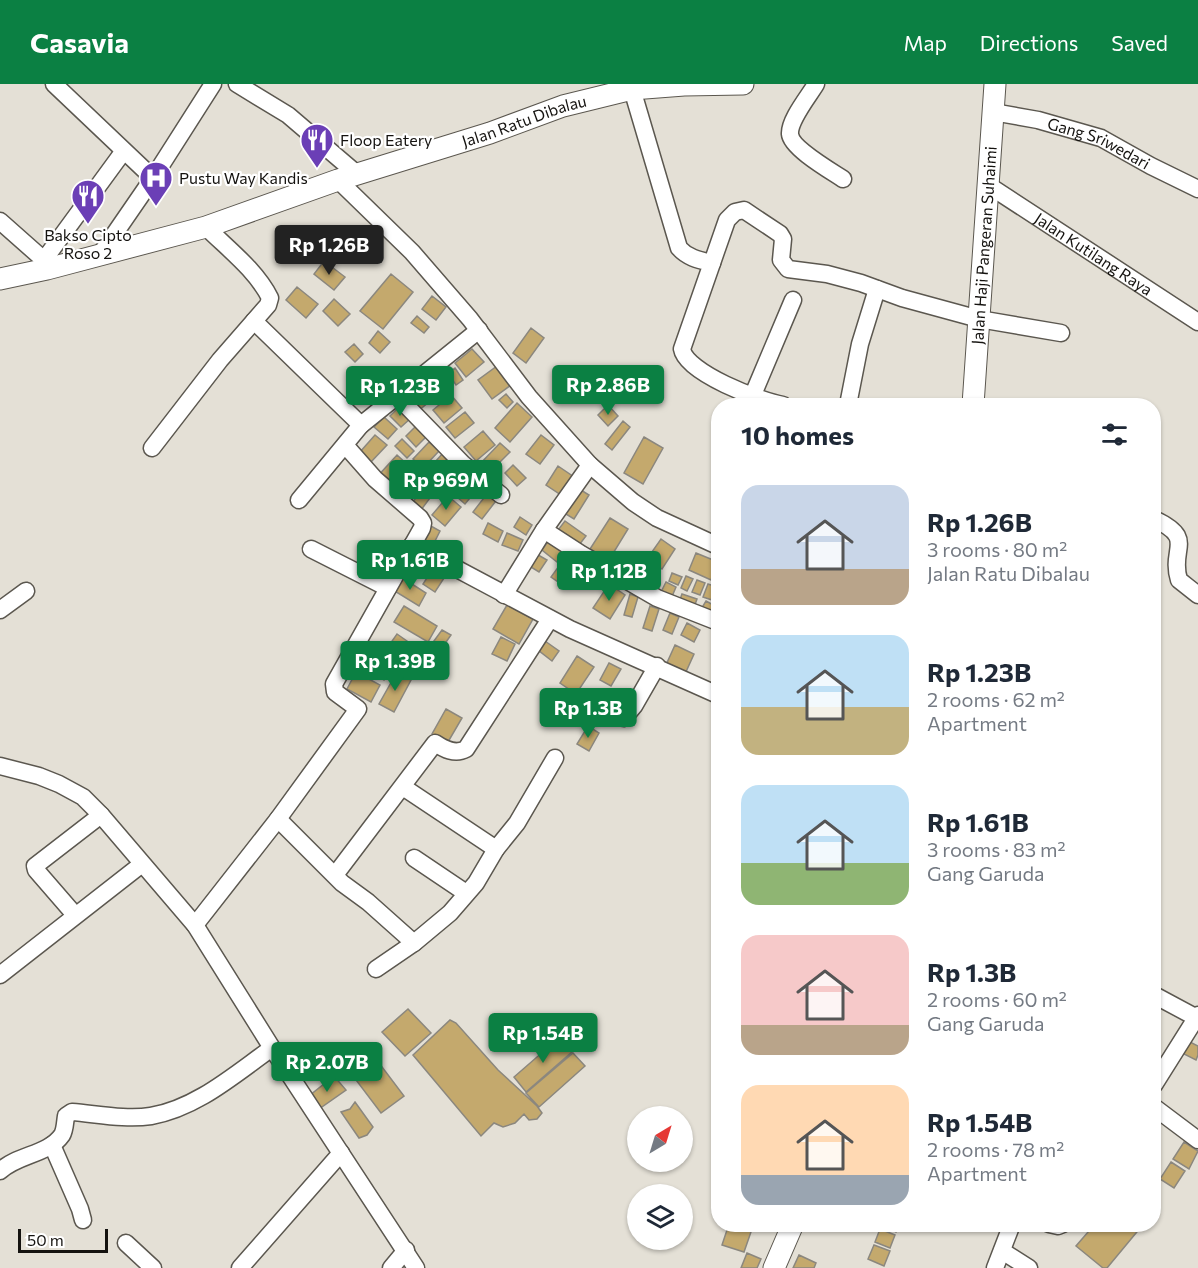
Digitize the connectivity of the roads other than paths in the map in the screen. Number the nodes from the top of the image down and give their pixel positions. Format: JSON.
{"nodes":[{"id":1,"x":54,"y":84,"type":"edge"},
{"id":2,"x":213,"y":84,"type":"edge"},
{"id":3,"x":237,"y":84,"type":"edge"},
{"id":4,"x":684,"y":84,"type":"edge"},
{"id":5,"x":743,"y":84,"type":"edge"},
{"id":6,"x":816,"y":84,"type":"edge"},
{"id":7,"x":995,"y":84,"type":"edge"},
{"id":8,"x":632,"y":88,"type":"junction"},
{"id":9,"x":993,"y":112,"type":"junction"},
{"id":10,"x":123,"y":152,"type":"junction"},
{"id":11,"x":348,"y":177,"type":"junction"},
{"id":12,"x":153,"y":178,"type":"junction"},
{"id":13,"x":843,"y":178,"type":"dead end"},
{"id":14,"x":988,"y":184,"type":"junction"},
{"id":15,"x":1198,"y":189,"type":"edge"},
{"id":16,"x":0,"y":221,"type":"edge"},
{"id":17,"x":206,"y":227,"type":"junction"},
{"id":18,"x":100,"y":255,"type":"junction"},
{"id":19,"x":712,"y":263,"type":"junction"},
{"id":20,"x":46,"y":265,"type":"junction"},
{"id":21,"x":0,"y":279,"type":"edge"},
{"id":22,"x":877,"y":289,"type":"junction"},
{"id":23,"x":793,"y":300,"type":"dead end"},
{"id":24,"x":979,"y":319,"type":"junction"},
{"id":25,"x":254,"y":321,"type":"junction"},
{"id":26,"x":1198,"y":322,"type":"edge"},
{"id":27,"x":478,"y":330,"type":"junction"},
{"id":28,"x":1060,"y":333,"type":"dead end"},
{"id":29,"x":397,"y":396,"type":"junction"},
{"id":30,"x":752,"y":397,"type":"junction"},
{"id":31,"x":756,"y":398,"type":"edge"},
{"id":32,"x":849,"y":398,"type":"edge"},
{"id":33,"x":973,"y":398,"type":"edge"},
{"id":34,"x":362,"y":425,"type":"junction"},
{"id":35,"x":345,"y":445,"type":"junction"},
{"id":36,"x":152,"y":448,"type":"dead end"},
{"id":37,"x":590,"y":465,"type":"junction"},
{"id":38,"x":501,"y":495,"type":"dead end"},
{"id":39,"x":299,"y":500,"type":"dead end"},
{"id":40,"x":1161,"y":522,"type":"edge"},
{"id":41,"x":544,"y":530,"type":"junction"},
{"id":42,"x":711,"y":543,"type":"edge"},
{"id":43,"x":412,"y":546,"type":"junction"},
{"id":44,"x":311,"y":549,"type":"dead end"},
{"id":45,"x":388,"y":588,"type":"junction"},
{"id":46,"x":26,"y":591,"type":"dead end"},
{"id":47,"x":504,"y":595,"type":"junction"},
{"id":48,"x":1198,"y":595,"type":"edge"},
{"id":49,"x":0,"y":610,"type":"edge"},
{"id":50,"x":550,"y":619,"type":"junction"},
{"id":51,"x":711,"y":619,"type":"edge"},
{"id":52,"x":657,"y":666,"type":"junction"},
{"id":53,"x":711,"y":692,"type":"edge"},
{"id":54,"x":624,"y":718,"type":"dead end"},
{"id":55,"x":555,"y":759,"type":"dead end"},
{"id":56,"x":0,"y":766,"type":"edge"},
{"id":57,"x":403,"y":787,"type":"junction"},
{"id":58,"x":101,"y":815,"type":"junction"},
{"id":59,"x":278,"y":819,"type":"junction"},
{"id":60,"x":496,"y":849,"type":"junction"},
{"id":61,"x":414,"y":858,"type":"dead end"},
{"id":62,"x":142,"y":864,"type":"junction"},
{"id":63,"x":335,"y":875,"type":"junction"},
{"id":64,"x":466,"y":893,"type":"junction"},
{"id":65,"x":75,"y":915,"type":"junction"},
{"id":66,"x":195,"y":925,"type":"junction"},
{"id":67,"x":414,"y":943,"type":"junction"},
{"id":68,"x":376,"y":969,"type":"dead end"},
{"id":69,"x":0,"y":975,"type":"edge"},
{"id":70,"x":1161,"y":999,"type":"edge"},
{"id":71,"x":1197,"y":1017,"type":"edge"},
{"id":72,"x":272,"y":1048,"type":"junction"},
{"id":73,"x":1161,"y":1074,"type":"edge"},
{"id":74,"x":1161,"y":1112,"type":"edge"},
{"id":75,"x":1198,"y":1140,"type":"edge"},
{"id":76,"x":52,"y":1145,"type":"junction"},
{"id":77,"x":341,"y":1153,"type":"junction"},
{"id":78,"x":0,"y":1171,"type":"edge"},
{"id":79,"x":83,"y":1220,"type":"dead end"},
{"id":80,"x":790,"y":1232,"type":"edge"},
{"id":81,"x":1009,"y":1232,"type":"edge"},
{"id":82,"x":126,"y":1243,"type":"dead end"},
{"id":83,"x":406,"y":1250,"type":"junction"},
{"id":84,"x":1002,"y":1251,"type":"junction"},
{"id":85,"x":153,"y":1268,"type":"edge"},
{"id":86,"x":240,"y":1268,"type":"edge"},
{"id":87,"x":391,"y":1268,"type":"edge"},
{"id":88,"x":416,"y":1268,"type":"edge"},
{"id":89,"x":774,"y":1268,"type":"edge"},
{"id":90,"x":995,"y":1268,"type":"edge"},
{"id":91,"x":1029,"y":1268,"type":"edge"}],
"edges":[{"from":1,"to":10,"type":"street"},
{"from":2,"to":12,"type":"street"},
{"from":3,"to":11,"type":"street"},
{"from":4,"to":5,"type":"main road","name":"Jalan Ratu Dibalau"},
{"from":4,"to":8,"type":"main road","name":"Jalan Ratu Dibalau"},
{"from":6,"to":13,"type":"street"},
{"from":7,"to":9,"type":"main road","name":"Jalan Haji Pangeran Suhaimi"},
{"from":8,"to":11,"type":"main road","name":"Jalan Ratu Dibalau"},
{"from":8,"to":19,"type":"street"},
{"from":9,"to":14,"type":"main road","name":"Jalan Haji Pangeran Suhaimi"},
{"from":9,"to":15,"type":"street","name":"Gang Sriwedari"},
{"from":10,"to":12,"type":"street"},
{"from":10,"to":20,"type":"street"},
{"from":11,"to":17,"type":"main road","name":"Jalan Ratu Dibalau"},
{"from":11,"to":27,"type":"street"},
{"from":12,"to":18,"type":"street"},
{"from":14,"to":24,"type":"main road","name":"Jalan Haji Pangeran Suhaimi"},
{"from":14,"to":26,"type":"street","name":"Jalan Kutilang Raya"},
{"from":16,"to":20,"type":"street"},
{"from":17,"to":18,"type":"main road","name":"Jalan Ratu Dibalau"},
{"from":17,"to":25,"type":"street"},
{"from":18,"to":20,"type":"main road","name":"Jalan Ratu Dibalau"},
{"from":19,"to":22,"type":"street"},
{"from":19,"to":30,"type":"street"},
{"from":20,"to":21,"type":"main road","name":"Jalan Ratu Dibalau"},
{"from":22,"to":24,"type":"street"},
{"from":22,"to":32,"type":"street"},
{"from":23,"to":30,"type":"street"},
{"from":24,"to":28,"type":"street"},
{"from":24,"to":33,"type":"main road","name":"Jalan Haji Pangeran Suhaimi"},
{"from":25,"to":34,"type":"street"},
{"from":25,"to":36,"type":"street"},
{"from":27,"to":29,"type":"street"},
{"from":27,"to":37,"type":"street"},
{"from":29,"to":34,"type":"street"},
{"from":29,"to":38,"type":"street"},
{"from":30,"to":31,"type":"street"},
{"from":34,"to":35,"type":"street"},
{"from":35,"to":39,"type":"street"},
{"from":35,"to":43,"type":"street"},
{"from":37,"to":41,"type":"street"},
{"from":37,"to":42,"type":"street"},
{"from":40,"to":48,"type":"street"},
{"from":41,"to":47,"type":"street"},
{"from":41,"to":51,"type":"street"},
{"from":43,"to":45,"type":"street"},
{"from":43,"to":47,"type":"street"},
{"from":44,"to":45,"type":"street"},
{"from":45,"to":59,"type":"street"},
{"from":46,"to":49,"type":"street"},
{"from":47,"to":50,"type":"street"},
{"from":50,"to":52,"type":"street"},
{"from":50,"to":57,"type":"street"},
{"from":52,"to":53,"type":"street"},
{"from":52,"to":54,"type":"street"},
{"from":55,"to":60,"type":"street"},
{"from":56,"to":58,"type":"street"},
{"from":57,"to":60,"type":"street"},
{"from":57,"to":63,"type":"street"},
{"from":58,"to":62,"type":"street"},
{"from":58,"to":65,"type":"street"},
{"from":59,"to":63,"type":"street"},
{"from":59,"to":66,"type":"street"},
{"from":60,"to":64,"type":"street"},
{"from":61,"to":64,"type":"street"},
{"from":62,"to":65,"type":"street"},
{"from":62,"to":66,"type":"street"},
{"from":63,"to":67,"type":"street"},
{"from":64,"to":67,"type":"street"},
{"from":65,"to":69,"type":"street"},
{"from":66,"to":72,"type":"street"},
{"from":67,"to":68,"type":"street"},
{"from":70,"to":71,"type":"street"},
{"from":71,"to":73,"type":"street"},
{"from":72,"to":76,"type":"street"},
{"from":72,"to":77,"type":"street"},
{"from":74,"to":75,"type":"street"},
{"from":76,"to":78,"type":"street"},
{"from":76,"to":79,"type":"street"},
{"from":77,"to":83,"type":"street"},
{"from":77,"to":86,"type":"street"},
{"from":80,"to":89,"type":"main road"},
{"from":81,"to":84,"type":"street"},
{"from":82,"to":85,"type":"street"},
{"from":83,"to":87,"type":"street"},
{"from":83,"to":88,"type":"street"},
{"from":84,"to":90,"type":"street"},
{"from":84,"to":91,"type":"street"}]}
